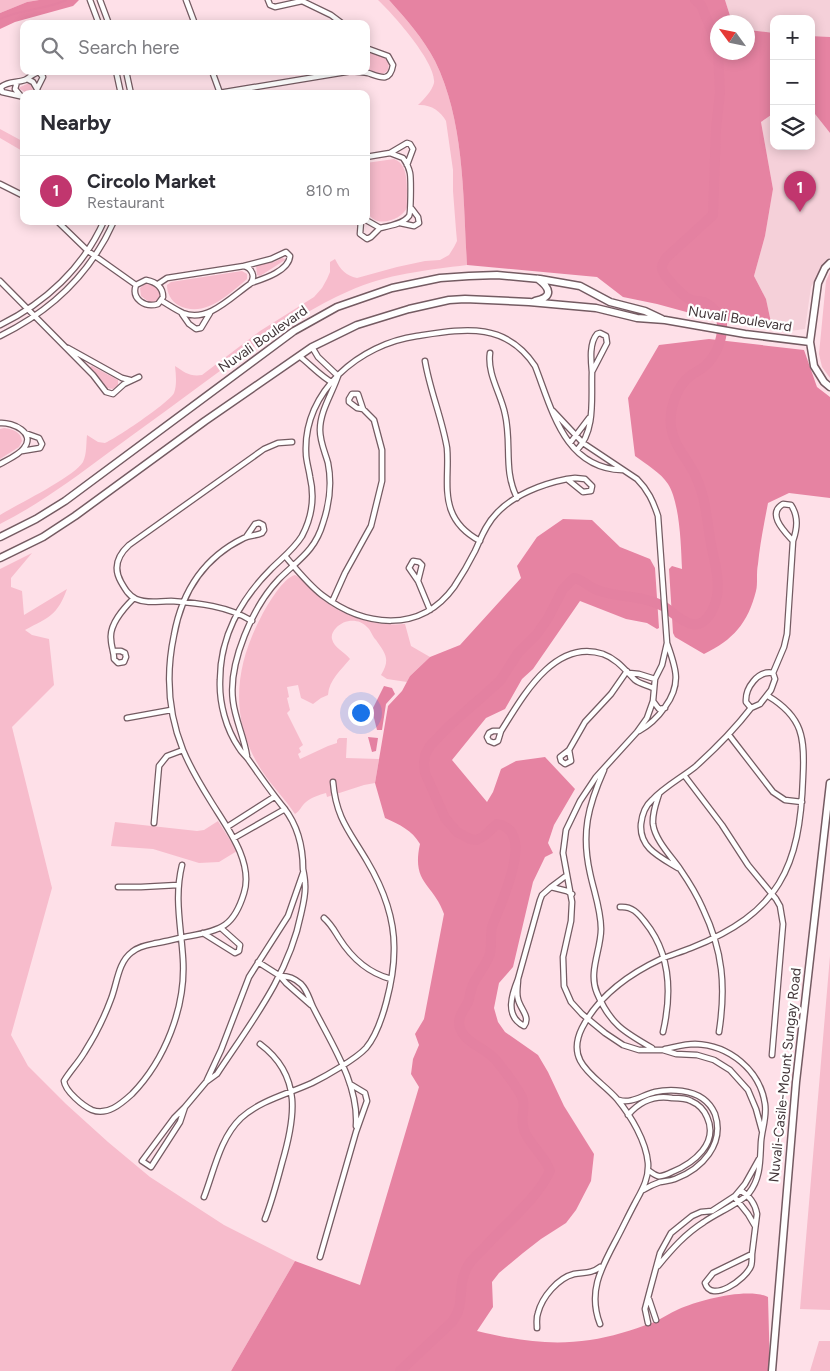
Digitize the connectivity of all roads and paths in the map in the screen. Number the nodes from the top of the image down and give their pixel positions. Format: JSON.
{"nodes":[{"id":1,"x":90,"y":0,"type":"edge"},
{"id":2,"x":100,"y":0,"type":"edge"},
{"id":3,"x":186,"y":0,"type":"edge"},
{"id":4,"x":268,"y":0,"type":"edge"},
{"id":5,"x":301,"y":1,"type":"edge"},
{"id":6,"x":97,"y":20,"type":"edge"},
{"id":7,"x":108,"y":20,"type":"edge"},
{"id":8,"x":194,"y":20,"type":"edge"},
{"id":9,"x":338,"y":20,"type":"edge"},
{"id":10,"x":370,"y":49,"type":"edge"},
{"id":11,"x":370,"y":74,"type":"edge"},
{"id":12,"x":33,"y":75,"type":"edge"},
{"id":13,"x":42,"y":75,"type":"edge"},
{"id":14,"x":117,"y":75,"type":"edge"},
{"id":15,"x":127,"y":75,"type":"edge"},
{"id":16,"x":213,"y":75,"type":"edge"},
{"id":17,"x":328,"y":75,"type":"edge"},
{"id":18,"x":27,"y":79,"type":"junction"},
{"id":19,"x":17,"y":82,"type":"junction"},
{"id":20,"x":249,"y":88,"type":"junction"},
{"id":21,"x":37,"y":90,"type":"edge"},
{"id":22,"x":38,"y":90,"type":"edge"},
{"id":23,"x":120,"y":90,"type":"edge"},
{"id":24,"x":130,"y":90,"type":"edge"},
{"id":25,"x":219,"y":90,"type":"edge"},
{"id":26,"x":237,"y":90,"type":"edge"},
{"id":27,"x":247,"y":90,"type":"edge"},
{"id":28,"x":20,"y":94,"type":"edge"},
{"id":29,"x":20,"y":96,"type":"edge"},
{"id":30,"x":390,"y":153,"type":"junction"},
{"id":31,"x":370,"y":156,"type":"edge"},
{"id":32,"x":407,"y":166,"type":"junction"},
{"id":33,"x":0,"y":184,"type":"edge"},
{"id":34,"x":20,"y":194,"type":"edge"},
{"id":35,"x":409,"y":204,"type":"junction"},
{"id":36,"x":370,"y":222,"type":"edge"},
{"id":37,"x":396,"y":224,"type":"junction"},
{"id":38,"x":61,"y":225,"type":"edge"},
{"id":39,"x":102,"y":225,"type":"edge"},
{"id":40,"x":112,"y":225,"type":"edge"},
{"id":41,"x":361,"y":225,"type":"edge"},
{"id":42,"x":380,"y":228,"type":"junction"},
{"id":43,"x":88,"y":251,"type":"junction"},
{"id":44,"x":95,"y":257,"type":"junction"},
{"id":45,"x":830,"y":263,"type":"edge"},
{"id":46,"x":244,"y":266,"type":"junction"},
{"id":47,"x":537,"y":279,"type":"junction"},
{"id":48,"x":0,"y":281,"type":"edge"},
{"id":49,"x":158,"y":284,"type":"junction"},
{"id":50,"x":250,"y":284,"type":"junction"},
{"id":51,"x":136,"y":285,"type":"junction"},
{"id":52,"x":162,"y":301,"type":"junction"},
{"id":53,"x":529,"y":302,"type":"junction"},
{"id":54,"x":29,"y":309,"type":"junction"},
{"id":55,"x":213,"y":310,"type":"junction"},
{"id":56,"x":181,"y":313,"type":"junction"},
{"id":57,"x":35,"y":316,"type":"junction"},
{"id":58,"x":665,"y":320,"type":"junction"},
{"id":59,"x":0,"y":326,"type":"edge"},
{"id":60,"x":0,"y":336,"type":"edge"},
{"id":61,"x":810,"y":342,"type":"junction"},
{"id":62,"x":65,"y":346,"type":"junction"},
{"id":63,"x":312,"y":347,"type":"junction"},
{"id":64,"x":490,"y":353,"type":"dead end"},
{"id":65,"x":299,"y":356,"type":"junction"},
{"id":66,"x":90,"y":361,"type":"junction"},
{"id":67,"x":425,"y":361,"type":"dead end"},
{"id":68,"x":85,"y":368,"type":"junction"},
{"id":69,"x":592,"y":372,"type":"junction"},
{"id":70,"x":338,"y":376,"type":"junction"},
{"id":71,"x":139,"y":377,"type":"dead end"},
{"id":72,"x":131,"y":380,"type":"junction"},
{"id":73,"x":333,"y":383,"type":"junction"},
{"id":74,"x":830,"y":387,"type":"edge"},
{"id":75,"x":363,"y":409,"type":"dead end"},
{"id":76,"x":552,"y":410,"type":"junction"},
{"id":77,"x":590,"y":417,"type":"junction"},
{"id":78,"x":0,"y":423,"type":"edge"},
{"id":79,"x":25,"y":432,"type":"junction"},
{"id":80,"x":576,"y":436,"type":"junction"},
{"id":81,"x":292,"y":442,"type":"dead end"},
{"id":82,"x":583,"y":443,"type":"junction"},
{"id":83,"x":570,"y":444,"type":"junction"},
{"id":84,"x":577,"y":450,"type":"junction"},
{"id":85,"x":21,"y":451,"type":"junction"},
{"id":86,"x":0,"y":464,"type":"edge"},
{"id":87,"x":622,"y":470,"type":"junction"},
{"id":88,"x":566,"y":479,"type":"junction"},
{"id":89,"x":517,"y":498,"type":"junction"},
{"id":90,"x":0,"y":537,"type":"edge"},
{"id":91,"x":246,"y":537,"type":"dead end"},
{"id":92,"x":480,"y":541,"type":"junction"},
{"id":93,"x":793,"y":541,"type":"junction"},
{"id":94,"x":285,"y":556,"type":"junction"},
{"id":95,"x":0,"y":558,"type":"edge"},
{"id":96,"x":294,"y":566,"type":"junction"},
{"id":97,"x":418,"y":581,"type":"dead end"},
{"id":98,"x":134,"y":598,"type":"junction"},
{"id":99,"x":184,"y":602,"type":"junction"},
{"id":100,"x":332,"y":602,"type":"junction"},
{"id":101,"x":430,"y":610,"type":"junction"},
{"id":102,"x":236,"y":614,"type":"junction"},
{"id":103,"x":252,"y":620,"type":"junction"},
{"id":104,"x":668,"y":643,"type":"junction"},
{"id":105,"x":114,"y":651,"type":"dead end"},
{"id":106,"x":662,"y":665,"type":"junction"},
{"id":107,"x":676,"y":668,"type":"junction"},
{"id":108,"x":628,"y":672,"type":"junction"},
{"id":109,"x":773,"y":673,"type":"junction"},
{"id":110,"x":654,"y":679,"type":"junction"},
{"id":111,"x":653,"y":688,"type":"junction"},
{"id":112,"x":768,"y":696,"type":"junction"},
{"id":113,"x":653,"y":701,"type":"junction"},
{"id":114,"x":665,"y":708,"type":"junction"},
{"id":115,"x":751,"y":708,"type":"junction"},
{"id":116,"x":171,"y":710,"type":"junction"},
{"id":117,"x":128,"y":718,"type":"dead end"},
{"id":118,"x":501,"y":731,"type":"dead end"},
{"id":119,"x":637,"y":732,"type":"junction"},
{"id":120,"x":728,"y":735,"type":"junction"},
{"id":121,"x":183,"y":750,"type":"junction"},
{"id":122,"x":569,"y":750,"type":"dead end"},
{"id":123,"x":247,"y":757,"type":"junction"},
{"id":124,"x":607,"y":764,"type":"junction"},
{"id":125,"x":684,"y":775,"type":"junction"},
{"id":126,"x":333,"y":782,"type":"dead end"},
{"id":127,"x":830,"y":783,"type":"edge"},
{"id":128,"x":659,"y":794,"type":"junction"},
{"id":129,"x":274,"y":797,"type":"junction"},
{"id":130,"x":802,"y":802,"type":"junction"},
{"id":131,"x":285,"y":809,"type":"junction"},
{"id":132,"x":154,"y":823,"type":"dead end"},
{"id":133,"x":226,"y":827,"type":"junction"},
{"id":134,"x":234,"y":838,"type":"junction"},
{"id":135,"x":182,"y":865,"type":"dead end"},
{"id":136,"x":681,"y":870,"type":"junction"},
{"id":137,"x":303,"y":872,"type":"junction"},
{"id":138,"x":567,"y":875,"type":"junction"},
{"id":139,"x":118,"y":886,"type":"dead end"},
{"id":140,"x":178,"y":886,"type":"junction"},
{"id":141,"x":550,"y":887,"type":"junction"},
{"id":142,"x":572,"y":894,"type":"junction"},
{"id":143,"x":772,"y":894,"type":"junction"},
{"id":144,"x":620,"y":907,"type":"dead end"},
{"id":145,"x":324,"y":918,"type":"dead end"},
{"id":146,"x":221,"y":928,"type":"junction"},
{"id":147,"x":203,"y":933,"type":"junction"},
{"id":148,"x":181,"y":938,"type":"junction"},
{"id":149,"x":714,"y":938,"type":"junction"},
{"id":150,"x":664,"y":958,"type":"junction"},
{"id":151,"x":258,"y":962,"type":"junction"},
{"id":152,"x":280,"y":976,"type":"junction"},
{"id":153,"x":518,"y":979,"type":"junction"},
{"id":154,"x":391,"y":980,"type":"junction"},
{"id":155,"x":601,"y":1001,"type":"junction"},
{"id":156,"x":312,"y":1006,"type":"junction"},
{"id":157,"x":587,"y":1019,"type":"junction"},
{"id":158,"x":663,"y":1032,"type":"dead end"},
{"id":159,"x":719,"y":1032,"type":"dead end"},
{"id":160,"x":260,"y":1044,"type":"dead end"},
{"id":161,"x":653,"y":1049,"type":"junction"},
{"id":162,"x":664,"y":1050,"type":"junction"},
{"id":163,"x":772,"y":1055,"type":"dead end"},
{"id":164,"x":342,"y":1065,"type":"junction"},
{"id":165,"x":206,"y":1082,"type":"junction"},
{"id":166,"x":350,"y":1084,"type":"junction"},
{"id":167,"x":290,"y":1091,"type":"junction"},
{"id":168,"x":617,"y":1099,"type":"junction"},
{"id":169,"x":186,"y":1107,"type":"junction"},
{"id":170,"x":628,"y":1115,"type":"junction"},
{"id":171,"x":762,"y":1131,"type":"junction"},
{"id":172,"x":356,"y":1132,"type":"junction"},
{"id":173,"x":710,"y":1133,"type":"junction"},
{"id":174,"x":717,"y":1134,"type":"junction"},
{"id":175,"x":759,"y":1157,"type":"junction"},
{"id":176,"x":648,"y":1170,"type":"junction"},
{"id":177,"x":740,"y":1190,"type":"junction"},
{"id":178,"x":641,"y":1191,"type":"junction"},
{"id":179,"x":748,"y":1195,"type":"junction"},
{"id":180,"x":204,"y":1196,"type":"dead end"},
{"id":181,"x":735,"y":1196,"type":"junction"},
{"id":182,"x":737,"y":1202,"type":"junction"},
{"id":183,"x":265,"y":1219,"type":"dead end"},
{"id":184,"x":756,"y":1227,"type":"junction"},
{"id":185,"x":752,"y":1254,"type":"junction"},
{"id":186,"x":320,"y":1257,"type":"dead end"},
{"id":187,"x":602,"y":1266,"type":"junction"},
{"id":188,"x":658,"y":1266,"type":"junction"},
{"id":189,"x":588,"y":1274,"type":"junction"},
{"id":190,"x":598,"y":1282,"type":"junction"},
{"id":191,"x":649,"y":1299,"type":"junction"},
{"id":192,"x":656,"y":1320,"type":"dead end"},
{"id":193,"x":648,"y":1323,"type":"dead end"},
{"id":194,"x":600,"y":1324,"type":"dead end"},
{"id":195,"x":537,"y":1328,"type":"dead end"},
{"id":196,"x":772,"y":1371,"type":"edge"}],
"edges":[{"from":1,"to":6,"type":"street"},
{"from":2,"to":7,"type":"street"},
{"from":3,"to":8,"type":"street"},
{"from":4,"to":5,"type":"street"},
{"from":5,"to":9,"type":"street"},
{"from":10,"to":11,"type":"street"},
{"from":12,"to":18,"type":"street"},
{"from":13,"to":22,"type":"street"},
{"from":14,"to":23,"type":"street"},
{"from":15,"to":24,"type":"street"},
{"from":16,"to":25,"type":"street"},
{"from":17,"to":20,"type":"street"},
{"from":18,"to":19,"type":"street"},
{"from":18,"to":21,"type":"street"},
{"from":19,"to":28,"type":"street"},
{"from":19,"to":29,"type":"street"},
{"from":20,"to":26,"type":"street"},
{"from":20,"to":27,"type":"street"},
{"from":30,"to":31,"type":"street"},
{"from":30,"to":32,"type":"street"},
{"from":30,"to":32,"type":"street"},
{"from":32,"to":35,"type":"street"},
{"from":33,"to":34,"type":"street"},
{"from":35,"to":37,"type":"street"},
{"from":35,"to":37,"type":"street"},
{"from":36,"to":42,"type":"street"},
{"from":37,"to":42,"type":"street"},
{"from":38,"to":43,"type":"street"},
{"from":39,"to":43,"type":"street"},
{"from":40,"to":44,"type":"street"},
{"from":41,"to":42,"type":"street"},
{"from":43,"to":44,"type":"street"},
{"from":43,"to":54,"type":"street"},
{"from":44,"to":51,"type":"street"},
{"from":44,"to":57,"type":"street"},
{"from":45,"to":61,"type":"main road"},
{"from":46,"to":49,"type":"street"},
{"from":46,"to":50,"type":"street"},
{"from":46,"to":50,"type":"street"},
{"from":47,"to":53,"type":"main road"},
{"from":47,"to":58,"type":"main road","name":"Nuvali Boulevard"},
{"from":47,"to":90,"type":"main road","name":"Nuvali Boulevard"},
{"from":48,"to":54,"type":"street"},
{"from":49,"to":51,"type":"street"},
{"from":49,"to":52,"type":"street"},
{"from":50,"to":55,"type":"street"},
{"from":51,"to":52,"type":"street"},
{"from":52,"to":56,"type":"street"},
{"from":53,"to":58,"type":"main road","name":"Nuvali Boulevard"},
{"from":53,"to":63,"type":"main road","name":"Nuvali Boulevard"},
{"from":54,"to":57,"type":"street"},
{"from":54,"to":59,"type":"street"},
{"from":55,"to":56,"type":"street"},
{"from":55,"to":56,"type":"street"},
{"from":57,"to":60,"type":"street"},
{"from":57,"to":62,"type":"street"},
{"from":58,"to":61,"type":"main road","name":"Nuvali Boulevard"},
{"from":61,"to":74,"type":"main road"},
{"from":62,"to":66,"type":"street"},
{"from":62,"to":68,"type":"street"},
{"from":63,"to":65,"type":"main road","name":"Nuvali Boulevard"},
{"from":63,"to":70,"type":"street"},
{"from":64,"to":89,"type":"street"},
{"from":65,"to":73,"type":"street"},
{"from":65,"to":95,"type":"main road","name":"Nuvali Boulevard"},
{"from":66,"to":68,"type":"street"},
{"from":66,"to":72,"type":"street"},
{"from":67,"to":92,"type":"street"},
{"from":68,"to":72,"type":"street"},
{"from":69,"to":69,"type":"street"},
{"from":69,"to":77,"type":"street"},
{"from":70,"to":73,"type":"street"},
{"from":70,"to":76,"type":"street"},
{"from":71,"to":72,"type":"street"},
{"from":73,"to":94,"type":"street"},
{"from":73,"to":96,"type":"street"},
{"from":75,"to":100,"type":"street"},
{"from":76,"to":80,"type":"street"},
{"from":76,"to":83,"type":"street"},
{"from":77,"to":80,"type":"street"},
{"from":77,"to":82,"type":"street"},
{"from":78,"to":79,"type":"street"},
{"from":79,"to":85,"type":"street"},
{"from":79,"to":85,"type":"street"},
{"from":80,"to":82,"type":"street"},
{"from":80,"to":83,"type":"street"},
{"from":81,"to":98,"type":"street"},
{"from":82,"to":84,"type":"street"},
{"from":82,"to":87,"type":"street"},
{"from":83,"to":84,"type":"street"},
{"from":84,"to":87,"type":"street"},
{"from":85,"to":86,"type":"street"},
{"from":87,"to":104,"type":"street"},
{"from":88,"to":88,"type":"street"},
{"from":88,"to":89,"type":"street"},
{"from":89,"to":92,"type":"street"},
{"from":91,"to":99,"type":"street"},
{"from":92,"to":101,"type":"street"},
{"from":93,"to":93,"type":"street"},
{"from":93,"to":109,"type":"street"},
{"from":94,"to":96,"type":"street"},
{"from":94,"to":102,"type":"street"},
{"from":96,"to":100,"type":"street"},
{"from":96,"to":103,"type":"street"},
{"from":97,"to":101,"type":"street"},
{"from":98,"to":99,"type":"street"},
{"from":98,"to":105,"type":"street"},
{"from":99,"to":102,"type":"street"},
{"from":99,"to":116,"type":"street"},
{"from":100,"to":101,"type":"street"},
{"from":102,"to":103,"type":"street"},
{"from":102,"to":123,"type":"street"},
{"from":103,"to":123,"type":"street"},
{"from":104,"to":106,"type":"street"},
{"from":104,"to":107,"type":"street"},
{"from":106,"to":107,"type":"street"},
{"from":106,"to":110,"type":"street"},
{"from":107,"to":114,"type":"street"},
{"from":108,"to":110,"type":"street"},
{"from":108,"to":111,"type":"street"},
{"from":108,"to":118,"type":"street"},
{"from":108,"to":122,"type":"street"},
{"from":109,"to":112,"type":"street"},
{"from":109,"to":115,"type":"street"},
{"from":110,"to":111,"type":"street"},
{"from":111,"to":113,"type":"street"},
{"from":112,"to":115,"type":"street"},
{"from":112,"to":130,"type":"street"},
{"from":113,"to":114,"type":"street"},
{"from":113,"to":119,"type":"street"},
{"from":114,"to":119,"type":"street"},
{"from":115,"to":120,"type":"street"},
{"from":116,"to":117,"type":"street"},
{"from":116,"to":121,"type":"street"},
{"from":119,"to":124,"type":"street"},
{"from":120,"to":125,"type":"street"},
{"from":120,"to":130,"type":"street"},
{"from":121,"to":132,"type":"street"},
{"from":121,"to":133,"type":"street"},
{"from":123,"to":129,"type":"street"},
{"from":124,"to":138,"type":"street"},
{"from":124,"to":155,"type":"street"},
{"from":125,"to":128,"type":"street"},
{"from":125,"to":143,"type":"street"},
{"from":126,"to":154,"type":"street"},
{"from":127,"to":196,"type":"main road","name":"Nuvali-Casile-Mount Sungay Road"},
{"from":128,"to":136,"type":"street"},
{"from":128,"to":136,"type":"street"},
{"from":129,"to":131,"type":"street"},
{"from":129,"to":133,"type":"street"},
{"from":130,"to":143,"type":"street"},
{"from":131,"to":134,"type":"street"},
{"from":131,"to":137,"type":"street"},
{"from":133,"to":134,"type":"street"},
{"from":134,"to":146,"type":"street"},
{"from":135,"to":140,"type":"street"},
{"from":136,"to":149,"type":"street"},
{"from":137,"to":151,"type":"street"},
{"from":137,"to":152,"type":"street"},
{"from":138,"to":141,"type":"street"},
{"from":138,"to":142,"type":"street"},
{"from":139,"to":140,"type":"street"},
{"from":140,"to":148,"type":"street"},
{"from":141,"to":142,"type":"street"},
{"from":141,"to":153,"type":"street"},
{"from":142,"to":157,"type":"street"},
{"from":143,"to":149,"type":"street"},
{"from":143,"to":163,"type":"street"},
{"from":144,"to":150,"type":"street"},
{"from":145,"to":154,"type":"street"},
{"from":146,"to":147,"type":"street"},
{"from":146,"to":147,"type":"street"},
{"from":147,"to":148,"type":"street"},
{"from":148,"to":148,"type":"street"},
{"from":149,"to":150,"type":"street"},
{"from":149,"to":159,"type":"street"},
{"from":150,"to":155,"type":"street"},
{"from":150,"to":158,"type":"street"},
{"from":151,"to":152,"type":"street"},
{"from":151,"to":165,"type":"street"},
{"from":152,"to":156,"type":"street"},
{"from":152,"to":156,"type":"street"},
{"from":152,"to":165,"type":"street"},
{"from":153,"to":153,"type":"street"},
{"from":154,"to":164,"type":"street"},
{"from":155,"to":157,"type":"street"},
{"from":155,"to":161,"type":"street"},
{"from":156,"to":164,"type":"street"},
{"from":157,"to":161,"type":"street"},
{"from":157,"to":168,"type":"street"},
{"from":160,"to":167,"type":"street"},
{"from":161,"to":162,"type":"street"},
{"from":162,"to":171,"type":"street"},
{"from":162,"to":171,"type":"street"},
{"from":164,"to":166,"type":"street"},
{"from":164,"to":167,"type":"street"},
{"from":165,"to":169,"type":"street"},
{"from":166,"to":172,"type":"street"},
{"from":166,"to":172,"type":"street"},
{"from":167,"to":180,"type":"street"},
{"from":167,"to":183,"type":"street"},
{"from":168,"to":170,"type":"street"},
{"from":168,"to":174,"type":"street"},
{"from":169,"to":169,"type":"street"},
{"from":170,"to":173,"type":"street"},
{"from":170,"to":176,"type":"street"},
{"from":171,"to":175,"type":"street"},
{"from":172,"to":186,"type":"street"},
{"from":173,"to":174,"type":"street"},
{"from":173,"to":176,"type":"street"},
{"from":174,"to":178,"type":"street"},
{"from":175,"to":177,"type":"street"},
{"from":175,"to":179,"type":"street"},
{"from":176,"to":178,"type":"street"},
{"from":177,"to":179,"type":"street"},
{"from":177,"to":181,"type":"street"},
{"from":178,"to":187,"type":"street"},
{"from":179,"to":182,"type":"street"},
{"from":179,"to":184,"type":"street"},
{"from":181,"to":182,"type":"street"},
{"from":181,"to":188,"type":"street"},
{"from":182,"to":184,"type":"street"},
{"from":182,"to":188,"type":"street"},
{"from":184,"to":185,"type":"street"},
{"from":185,"to":185,"type":"street"},
{"from":187,"to":189,"type":"street"},
{"from":187,"to":190,"type":"street"},
{"from":188,"to":191,"type":"street"},
{"from":189,"to":190,"type":"street"},
{"from":189,"to":195,"type":"street"},
{"from":190,"to":194,"type":"street"},
{"from":191,"to":192,"type":"street"},
{"from":191,"to":193,"type":"street"}]}
